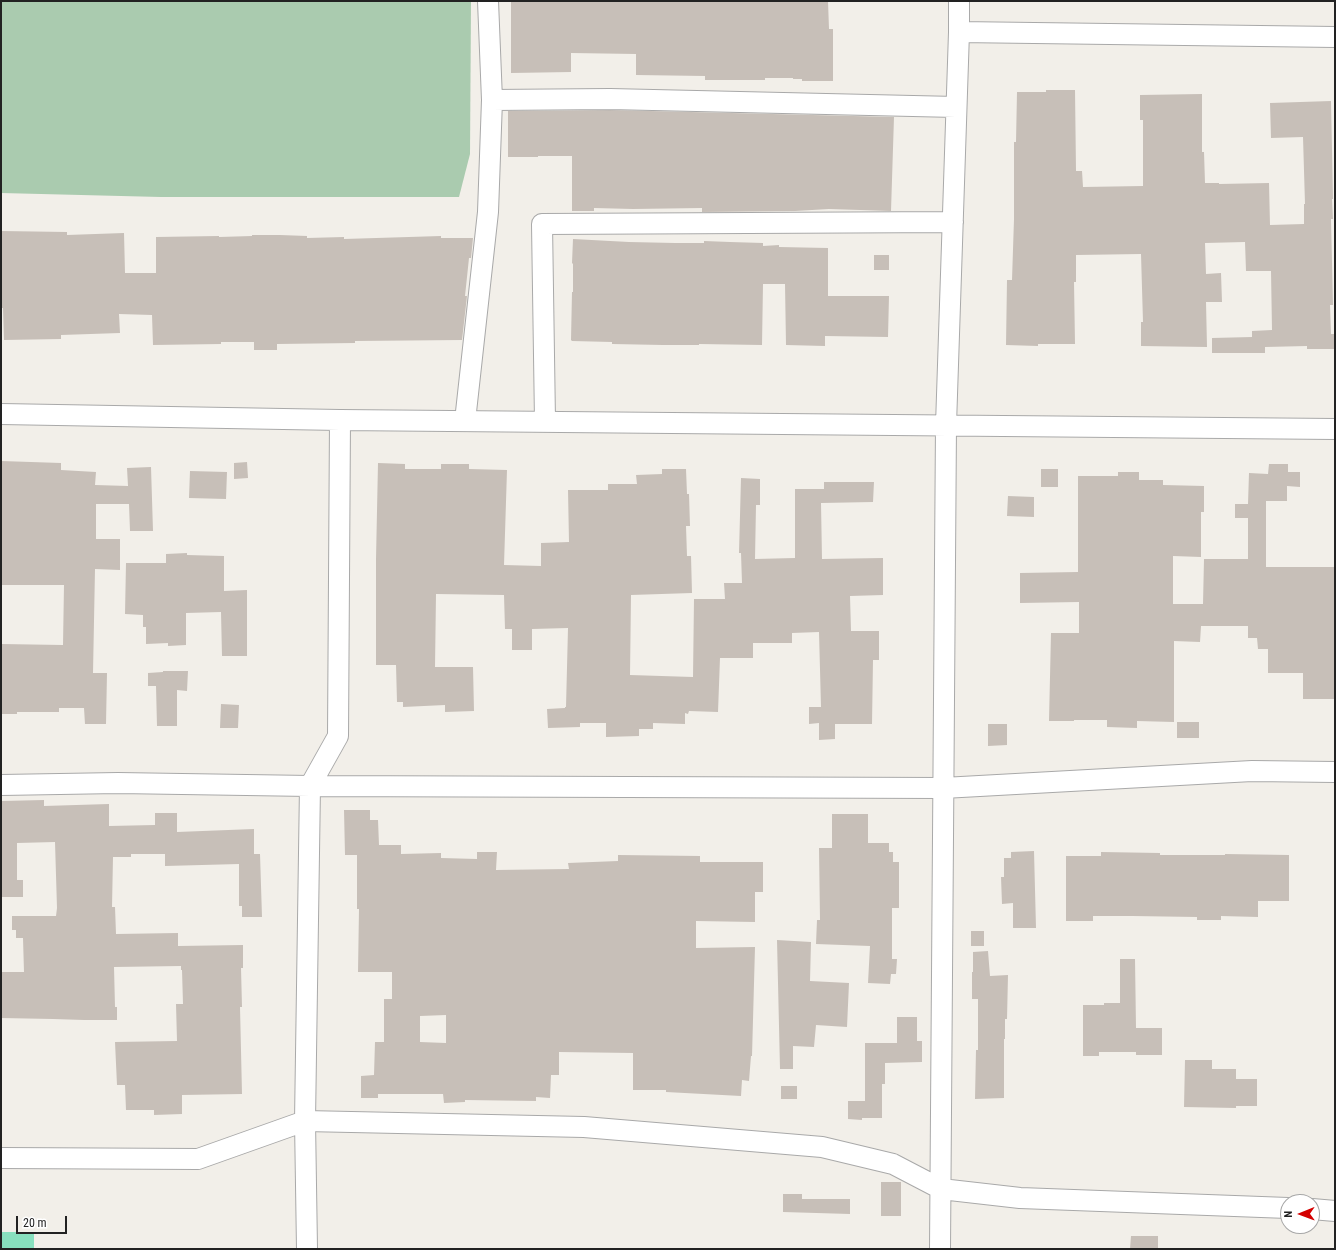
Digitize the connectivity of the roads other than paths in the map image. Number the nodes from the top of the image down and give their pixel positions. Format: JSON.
{"nodes":[{"id":1,"x":488,"y":1,"type":"edge"},
{"id":2,"x":959,"y":1,"type":"edge"},
{"id":3,"x":959,"y":32,"type":"junction"},
{"id":4,"x":1335,"y":37,"type":"edge"},
{"id":5,"x":492,"y":100,"type":"junction"},
{"id":6,"x":956,"y":107,"type":"junction"},
{"id":7,"x":953,"y":222,"type":"junction"},
{"id":8,"x":1,"y":414,"type":"edge"},
{"id":9,"x":340,"y":420,"type":"junction"},
{"id":10,"x":465,"y":421,"type":"junction"},
{"id":11,"x":545,"y":421,"type":"junction"},
{"id":12,"x":946,"y":426,"type":"junction"},
{"id":13,"x":1335,"y":429,"type":"edge"},
{"id":14,"x":1335,"y":772,"type":"edge"},
{"id":15,"x":1,"y":785,"type":"edge"},
{"id":16,"x":310,"y":786,"type":"junction"},
{"id":17,"x":943,"y":788,"type":"junction"},
{"id":18,"x":305,"y":1121,"type":"junction"},
{"id":19,"x":1,"y":1158,"type":"edge"},
{"id":20,"x":941,"y":1189,"type":"junction"},
{"id":21,"x":1280,"y":1208,"type":"edge"},
{"id":22,"x":1320,"y":1210,"type":"edge"},
{"id":23,"x":1335,"y":1211,"type":"edge"},
{"id":24,"x":307,"y":1249,"type":"edge"},
{"id":25,"x":940,"y":1249,"type":"edge"}],
"edges":[{"from":1,"to":5,"type":"street"},
{"from":2,"to":3,"type":"street"},
{"from":3,"to":4,"type":"street"},
{"from":3,"to":6,"type":"street"},
{"from":5,"to":6,"type":"street"},
{"from":5,"to":10,"type":"street"},
{"from":6,"to":7,"type":"street"},
{"from":7,"to":11,"type":"street"},
{"from":7,"to":12,"type":"street"},
{"from":8,"to":9,"type":"street"},
{"from":9,"to":10,"type":"street"},
{"from":9,"to":16,"type":"street"},
{"from":10,"to":11,"type":"street"},
{"from":11,"to":12,"type":"street"},
{"from":12,"to":13,"type":"street"},
{"from":12,"to":17,"type":"street"},
{"from":14,"to":17,"type":"street"},
{"from":15,"to":16,"type":"street"},
{"from":16,"to":17,"type":"street"},
{"from":16,"to":18,"type":"street"},
{"from":17,"to":20,"type":"street"},
{"from":18,"to":19,"type":"street"},
{"from":18,"to":20,"type":"street"},
{"from":18,"to":24,"type":"street"},
{"from":20,"to":21,"type":"street"},
{"from":20,"to":25,"type":"street"},
{"from":22,"to":23,"type":"street"}]}
